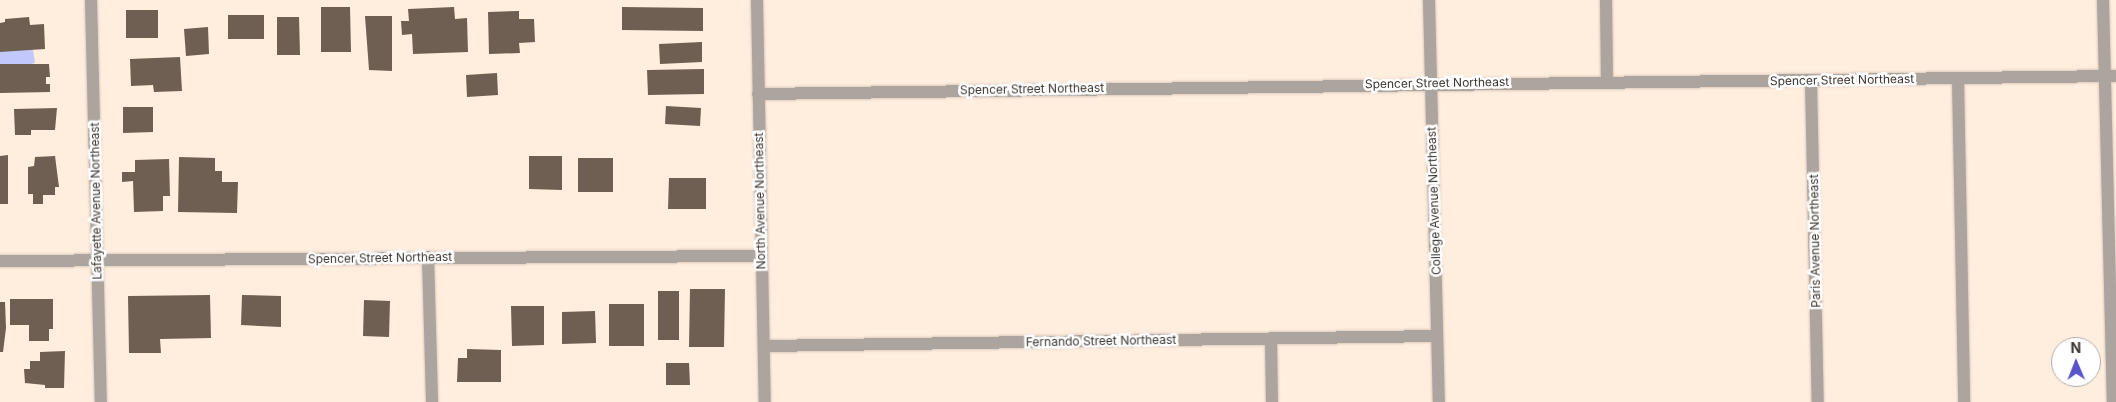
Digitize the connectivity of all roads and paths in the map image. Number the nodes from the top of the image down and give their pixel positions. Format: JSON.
{"nodes":[{"id":1,"x":92,"y":0,"type":"edge"},
{"id":2,"x":757,"y":0,"type":"edge"},
{"id":3,"x":1429,"y":0,"type":"edge"},
{"id":4,"x":1606,"y":0,"type":"edge"},
{"id":5,"x":2103,"y":0,"type":"edge"},
{"id":6,"x":2110,"y":76,"type":"edge"},
{"id":7,"x":1958,"y":79,"type":"junction"},
{"id":8,"x":1811,"y":81,"type":"junction"},
{"id":9,"x":1607,"y":82,"type":"junction"},
{"id":10,"x":1430,"y":83,"type":"junction"},
{"id":11,"x":758,"y":94,"type":"junction"},
{"id":12,"x":761,"y":256,"type":"junction"},
{"id":13,"x":428,"y":257,"type":"junction"},
{"id":14,"x":0,"y":260,"type":"edge"},
{"id":15,"x":97,"y":261,"type":"junction"},
{"id":16,"x":1437,"y":336,"type":"junction"},
{"id":17,"x":1271,"y":339,"type":"junction"},
{"id":18,"x":764,"y":346,"type":"junction"},
{"id":19,"x":101,"y":402,"type":"edge"},
{"id":20,"x":432,"y":402,"type":"edge"},
{"id":21,"x":765,"y":402,"type":"edge"},
{"id":22,"x":1272,"y":402,"type":"edge"},
{"id":23,"x":1439,"y":402,"type":"edge"},
{"id":24,"x":1818,"y":402,"type":"edge"},
{"id":25,"x":1964,"y":402,"type":"edge"},
{"id":26,"x":2113,"y":402,"type":"edge"}],
"edges":[{"from":1,"to":15,"type":"street","name":"Lafayette Avenue Northeast"},
{"from":2,"to":11,"type":"street","name":"North Avenue Northeast"},
{"from":3,"to":10,"type":"street","name":"College Avenue Northeast"},
{"from":4,"to":9,"type":"street"},
{"from":5,"to":6,"type":"street"},
{"from":6,"to":7,"type":"street","name":"Spencer Street Northeast"},
{"from":6,"to":26,"type":"street"},
{"from":7,"to":8,"type":"street","name":"Spencer Street Northeast"},
{"from":7,"to":25,"type":"street"},
{"from":8,"to":9,"type":"street","name":"Spencer Street Northeast"},
{"from":8,"to":24,"type":"street","name":"Paris Avenue Northeast"},
{"from":9,"to":10,"type":"street","name":"Spencer Street Northeast"},
{"from":10,"to":11,"type":"street","name":"Spencer Street Northeast"},
{"from":10,"to":16,"type":"street","name":"College Avenue Northeast"},
{"from":11,"to":12,"type":"street","name":"North Avenue Northeast"},
{"from":12,"to":13,"type":"street","name":"Spencer Street Northeast"},
{"from":12,"to":18,"type":"street","name":"North Avenue Northeast"},
{"from":13,"to":15,"type":"street","name":"Spencer Street Northeast"},
{"from":13,"to":20,"type":"street"},
{"from":14,"to":15,"type":"street","name":"Spencer Street Northeast"},
{"from":15,"to":19,"type":"street","name":"Lafayette Avenue Northeast"},
{"from":16,"to":17,"type":"street","name":"Fernando Street Northeast"},
{"from":16,"to":23,"type":"street","name":"College Avenue Northeast"},
{"from":17,"to":18,"type":"street","name":"Fernando Street Northeast"},
{"from":17,"to":22,"type":"street"},
{"from":18,"to":21,"type":"street","name":"North Avenue Northeast"}]}
